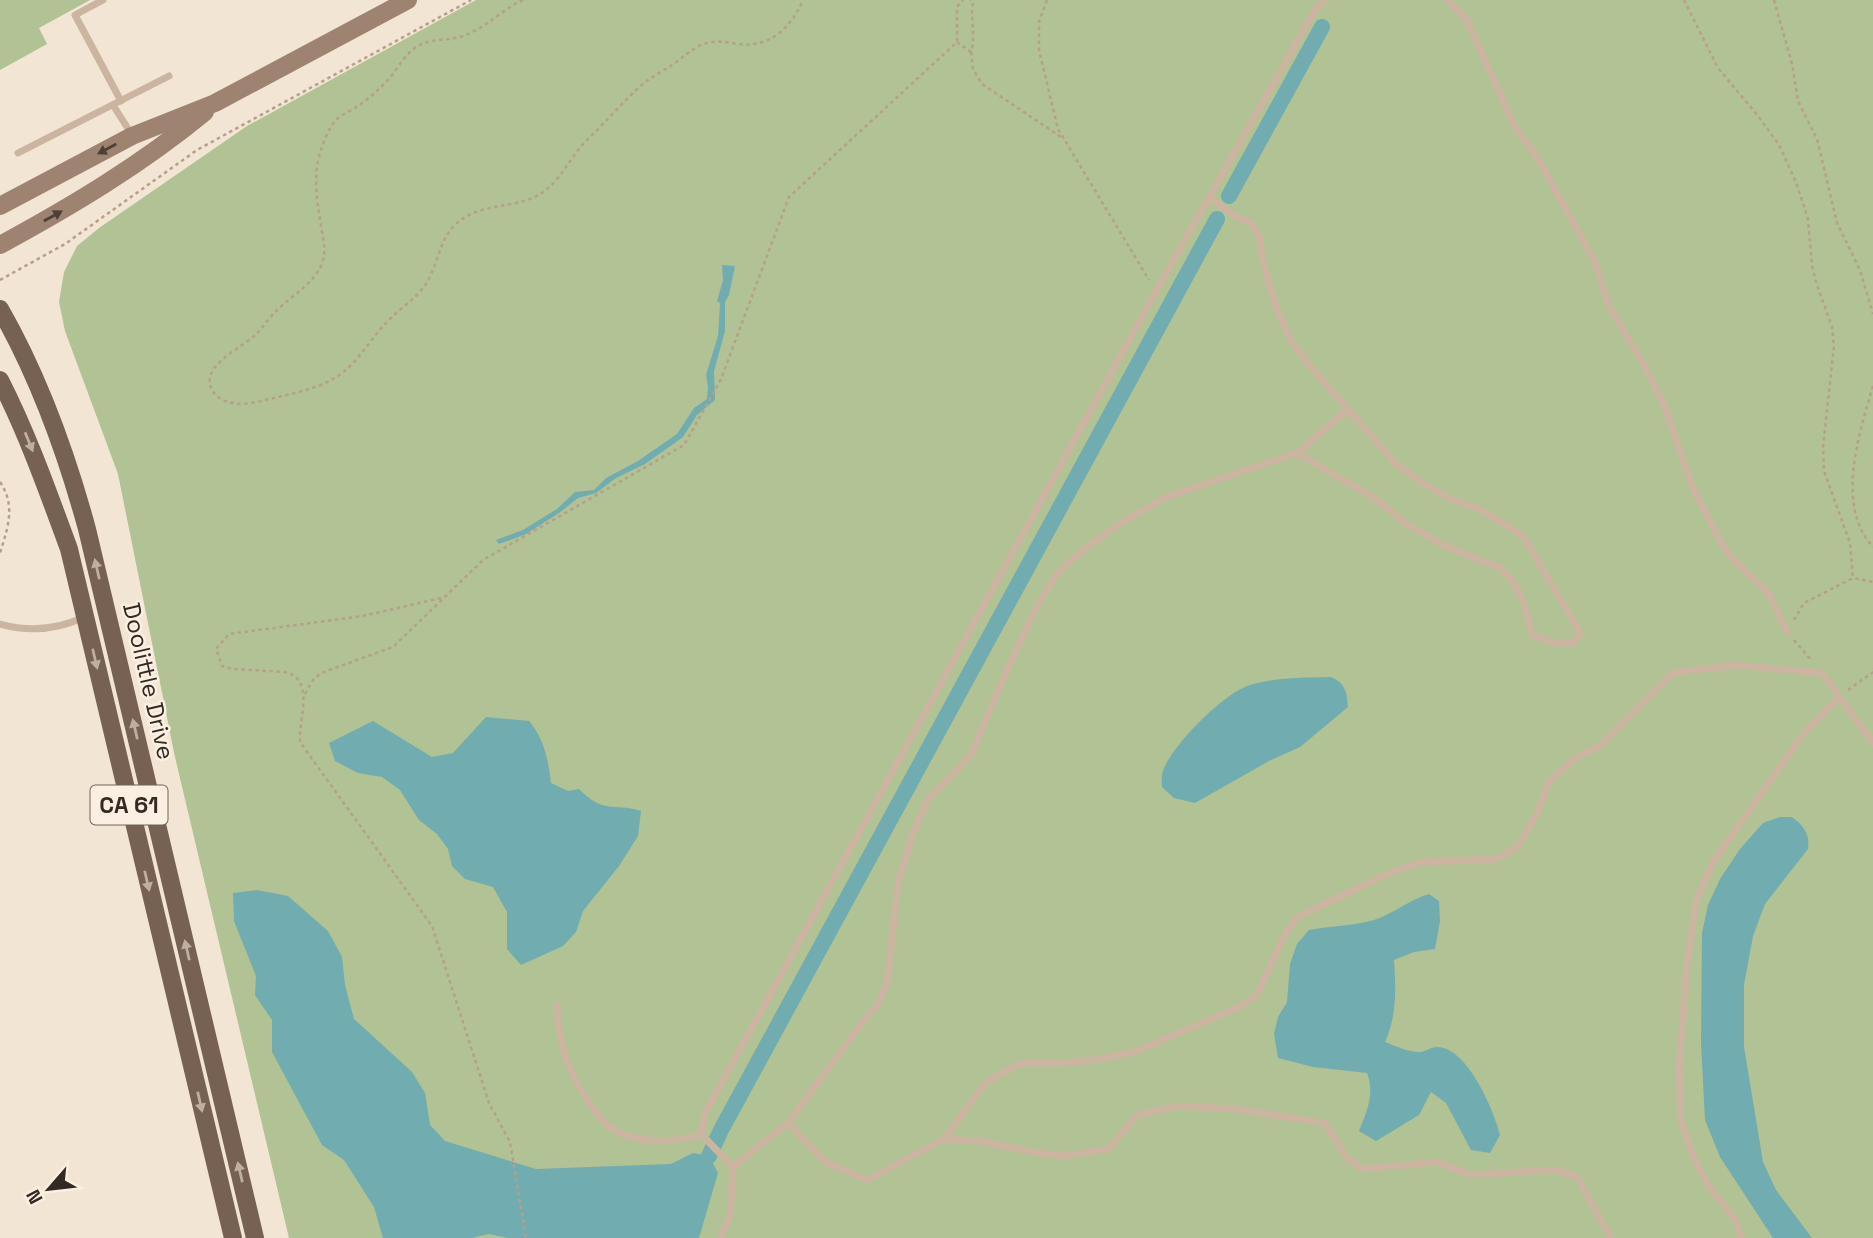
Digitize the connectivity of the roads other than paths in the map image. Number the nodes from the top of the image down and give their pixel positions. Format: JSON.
{"nodes":[{"id":1,"x":103,"y":0,"type":"edge"},
{"id":2,"x":408,"y":0,"type":"edge"},
{"id":3,"x":1324,"y":0,"type":"edge"},
{"id":4,"x":1447,"y":0,"type":"edge"},
{"id":5,"x":169,"y":76,"type":"dead end"},
{"id":6,"x":117,"y":103,"type":"junction"},
{"id":7,"x":215,"y":103,"type":"junction"},
{"id":8,"x":132,"y":136,"type":"junction"},
{"id":9,"x":18,"y":153,"type":"dead end"},
{"id":10,"x":1209,"y":197,"type":"junction"},
{"id":11,"x":0,"y":205,"type":"edge"},
{"id":12,"x":0,"y":245,"type":"edge"},
{"id":13,"x":0,"y":309,"type":"edge"},
{"id":14,"x":0,"y":380,"type":"edge"},
{"id":15,"x":1348,"y":409,"type":"junction"},
{"id":16,"x":1297,"y":453,"type":"junction"},
{"id":17,"x":85,"y":617,"type":"junction"},
{"id":18,"x":0,"y":624,"type":"edge"},
{"id":19,"x":1787,"y":632,"type":"road end"},
{"id":20,"x":1839,"y":697,"type":"junction"},
{"id":21,"x":1873,"y":743,"type":"edge"},
{"id":22,"x":557,"y":1005,"type":"dead end"},
{"id":23,"x":789,"y":1123,"type":"junction"},
{"id":24,"x":701,"y":1134,"type":"junction"},
{"id":25,"x":944,"y":1139,"type":"junction"},
{"id":26,"x":733,"y":1167,"type":"junction"},
{"id":27,"x":233,"y":1238,"type":"edge"},
{"id":28,"x":255,"y":1238,"type":"edge"},
{"id":29,"x":720,"y":1238,"type":"edge"},
{"id":30,"x":1611,"y":1238,"type":"edge"},
{"id":31,"x":1741,"y":1238,"type":"edge"}],
"edges":[{"from":1,"to":6,"type":"lane"},
{"from":2,"to":7,"type":"main road"},
{"from":3,"to":10,"type":"lane"},
{"from":4,"to":19,"type":"lane"},
{"from":5,"to":6,"type":"lane"},
{"from":6,"to":8,"type":"lane"},
{"from":6,"to":9,"type":"lane"},
{"from":7,"to":8,"type":"main road"},
{"from":12,"to":7,"type":"main road","one_way":true},
{"from":8,"to":11,"type":"main road","one_way":true},
{"from":10,"to":15,"type":"lane"},
{"from":10,"to":24,"type":"lane"},
{"from":28,"to":13,"type":"main road","name":"Doolittle Drive","number":"CA 61","one_way":true},
{"from":14,"to":17,"type":"main road","name":"Doolittle Drive","number":"CA 61","one_way":true},
{"from":15,"to":16,"type":"lane"},
{"from":15,"to":16,"type":"lane"},
{"from":16,"to":23,"type":"lane"},
{"from":17,"to":18,"type":"lane"},
{"from":17,"to":27,"type":"main road","name":"Doolittle Drive","number":"CA 61","one_way":true},
{"from":20,"to":21,"type":"lane"},
{"from":20,"to":25,"type":"lane"},
{"from":20,"to":31,"type":"lane"},
{"from":22,"to":24,"type":"lane"},
{"from":23,"to":25,"type":"lane"},
{"from":23,"to":26,"type":"lane"},
{"from":24,"to":26,"type":"lane"},
{"from":25,"to":30,"type":"lane"},
{"from":26,"to":29,"type":"lane"}]}
